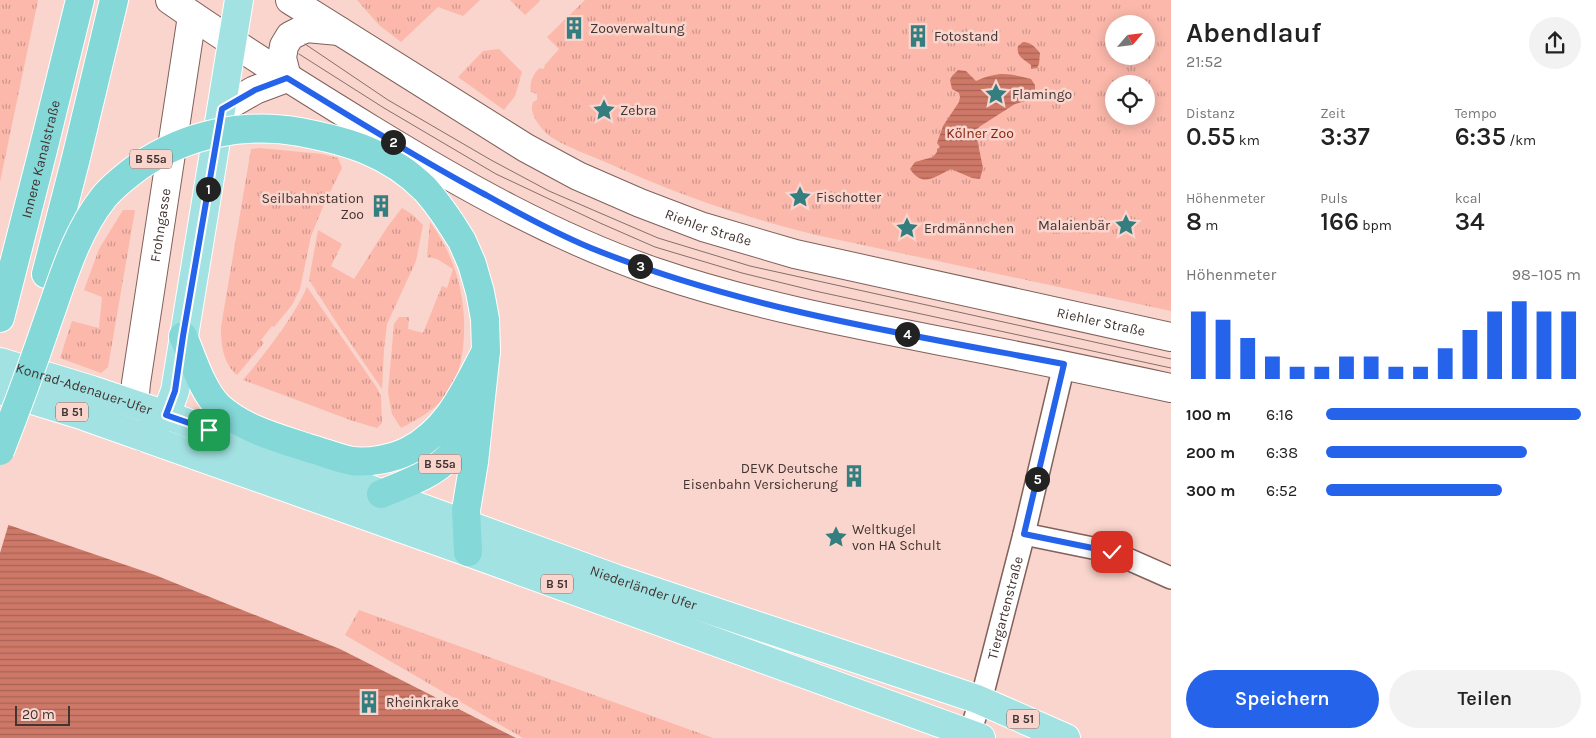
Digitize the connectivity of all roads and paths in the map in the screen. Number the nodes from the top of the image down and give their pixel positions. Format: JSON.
{"nodes":[{"id":1,"x":80,"y":0,"type":"edge"},
{"id":2,"x":114,"y":0,"type":"edge"},
{"id":3,"x":170,"y":0,"type":"edge"},
{"id":4,"x":220,"y":0,"type":"edge"},
{"id":5,"x":238,"y":0,"type":"edge"},
{"id":6,"x":290,"y":0,"type":"edge"},
{"id":7,"x":322,"y":0,"type":"edge"},
{"id":8,"x":192,"y":16,"type":"junction"},
{"id":9,"x":340,"y":32,"type":"junction"},
{"id":10,"x":231,"y":41,"type":"junction"},
{"id":11,"x":287,"y":78,"type":"junction"},
{"id":12,"x":222,"y":109,"type":"junction"},
{"id":13,"x":0,"y":318,"type":"edge"},
{"id":14,"x":183,"y":336,"type":"junction"},
{"id":15,"x":1171,"y":337,"type":"edge"},
{"id":16,"x":486,"y":351,"type":"junction"},
{"id":17,"x":0,"y":362,"type":"edge"},
{"id":18,"x":1064,"y":364,"type":"junction"},
{"id":19,"x":1171,"y":388,"type":"edge"},
{"id":20,"x":0,"y":390,"type":"edge"},
{"id":21,"x":134,"y":405,"type":"junction"},
{"id":22,"x":479,"y":411,"type":"junction"},
{"id":23,"x":166,"y":415,"type":"junction"},
{"id":24,"x":143,"y":437,"type":"junction"},
{"id":25,"x":0,"y":438,"type":"edge"},
{"id":26,"x":0,"y":451,"type":"edge"},
{"id":27,"x":381,"y":494,"type":"junction"},
{"id":28,"x":467,"y":524,"type":"junction"},
{"id":29,"x":1024,"y":534,"type":"junction"},
{"id":30,"x":468,"y":552,"type":"junction"},
{"id":31,"x":1171,"y":578,"type":"edge"},
{"id":32,"x":980,"y":701,"type":"junction"},
{"id":33,"x":975,"y":736,"type":"edge"},
{"id":34,"x":1066,"y":738,"type":"edge"}],
"edges":[{"from":1,"to":13,"type":"highway","name":"Innere Kanalstraße"},
{"from":2,"to":25,"type":"highway"},
{"from":3,"to":8,"type":"main road"},
{"from":4,"to":10,"type":"main road"},
{"from":5,"to":10,"type":"main road"},
{"from":6,"to":9,"type":"main road","name":"Riehler Straße"},
{"from":7,"to":9,"type":"main road"},
{"from":8,"to":10,"type":"main road"},
{"from":8,"to":21,"type":"main road","name":"Frohngasse"},
{"from":9,"to":11,"type":"main road"},
{"from":9,"to":15,"type":"main road","name":"Riehler Straße"},
{"from":10,"to":11,"type":"main road"},
{"from":10,"to":12,"type":"main road"},
{"from":11,"to":12,"type":"main road"},
{"from":11,"to":18,"type":"main road"},
{"from":12,"to":14,"type":"main road"},
{"from":14,"to":16,"type":"highway"},
{"from":14,"to":23,"type":"main road"},
{"from":16,"to":22,"type":"highway","number":"B 55a"},
{"from":16,"to":26,"type":"highway","number":"B 55a","bridge":true},
{"from":17,"to":21,"type":"main road","name":"Konrad-Adenauer-Ufer","number":"B 51"},
{"from":18,"to":19,"type":"main road"},
{"from":18,"to":29,"type":"street","name":"Tiergartenstraße"},
{"from":20,"to":24,"type":"main road","name":"Konrad-Adenauer-Ufer","number":"B 51"},
{"from":21,"to":23,"type":"main road","name":"Konrad-Adenauer-Ufer","number":"B 51"},
{"from":21,"to":24,"type":"main road"},
{"from":22,"to":27,"type":"highway","number":"B 55a"},
{"from":22,"to":28,"type":"highway"},
{"from":23,"to":24,"type":"main road"},
{"from":23,"to":27,"type":"main road","name":"Niederländer Ufer","number":"B 51"},
{"from":24,"to":30,"type":"main road","name":"Niederländer Ufer","number":"B 51"},
{"from":27,"to":28,"type":"main road","name":"Niederländer Ufer","number":"B 51"},
{"from":28,"to":30,"type":"highway"},
{"from":28,"to":32,"type":"main road","name":"Niederländer Ufer","number":"B 51"},
{"from":29,"to":31,"type":"street"},
{"from":29,"to":32,"type":"street","name":"Tiergartenstraße"},
{"from":30,"to":33,"type":"main road","name":"Niederländer Ufer","number":"B 51"},
{"from":32,"to":33,"type":"street","name":"Tiergartenstraße"},
{"from":32,"to":34,"type":"main road","name":"Niederländer Ufer","number":"B 51"}]}
